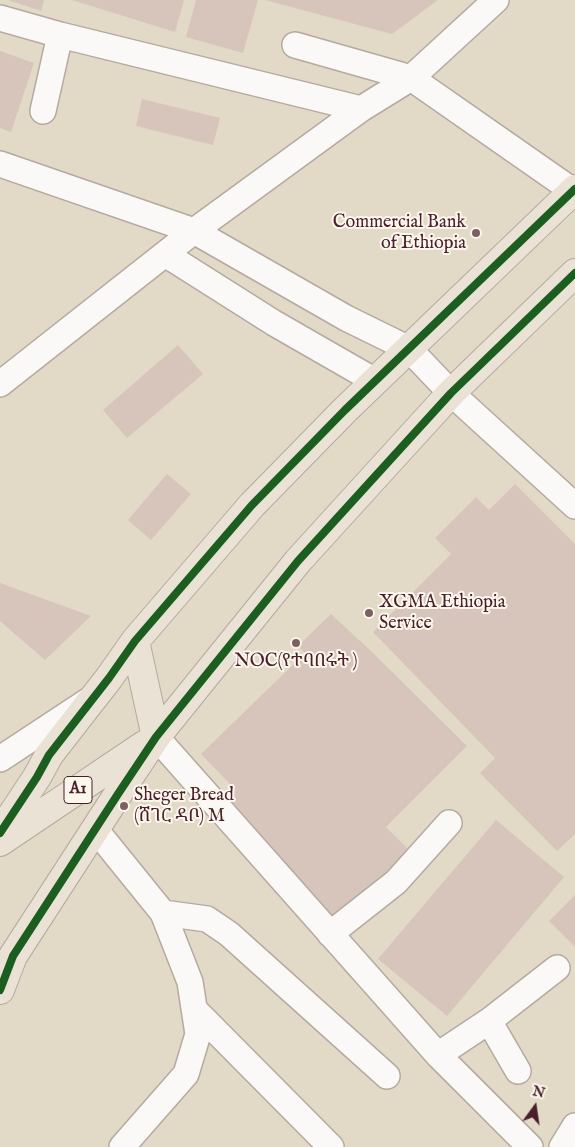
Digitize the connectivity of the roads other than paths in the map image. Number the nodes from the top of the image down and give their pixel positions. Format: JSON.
{"nodes":[{"id":1,"x":496,"y":0,"type":"edge"},
{"id":2,"x":0,"y":18,"type":"edge"},
{"id":3,"x":60,"y":35,"type":"junction"},
{"id":4,"x":295,"y":46,"type":"dead end"},
{"id":5,"x":410,"y":78,"type":"junction"},
{"id":6,"x":361,"y":109,"type":"junction"},
{"id":7,"x":43,"y":111,"type":"dead end"},
{"id":8,"x":0,"y":164,"type":"edge"},
{"id":9,"x":574,"y":190,"type":"edge"},
{"id":10,"x":194,"y":231,"type":"junction"},
{"id":11,"x":165,"y":254,"type":"junction"},
{"id":12,"x":575,"y":273,"type":"edge"},
{"id":13,"x":409,"y":349,"type":"junction"},
{"id":14,"x":376,"y":381,"type":"junction"},
{"id":15,"x":0,"y":384,"type":"edge"},
{"id":16,"x":451,"y":393,"type":"junction"},
{"id":17,"x":575,"y":506,"type":"edge"},
{"id":18,"x":135,"y":641,"type":"junction"},
{"id":19,"x":94,"y":696,"type":"junction"},
{"id":20,"x":156,"y":737,"type":"junction"},
{"id":21,"x":0,"y":759,"type":"edge"},
{"id":22,"x":450,"y":823,"type":"dead end"},
{"id":23,"x":95,"y":829,"type":"junction"},
{"id":24,"x":0,"y":833,"type":"edge"},
{"id":25,"x":0,"y":842,"type":"edge"},
{"id":26,"x":163,"y":914,"type":"junction"},
{"id":27,"x":330,"y":934,"type":"junction"},
{"id":28,"x":557,"y":968,"type":"dead end"},
{"id":29,"x":0,"y":990,"type":"edge"},
{"id":30,"x":195,"y":1010,"type":"junction"},
{"id":31,"x":489,"y":1021,"type":"junction"},
{"id":32,"x":438,"y":1055,"type":"junction"},
{"id":33,"x":518,"y":1072,"type":"dead end"},
{"id":34,"x":387,"y":1076,"type":"dead end"},
{"id":35,"x":575,"y":1126,"type":"edge"},
{"id":36,"x":122,"y":1147,"type":"edge"},
{"id":37,"x":331,"y":1147,"type":"edge"},
{"id":38,"x":530,"y":1147,"type":"edge"},
{"id":39,"x":562,"y":1147,"type":"edge"}],
"edges":[{"from":1,"to":5,"type":"street"},
{"from":2,"to":3,"type":"street"},
{"from":3,"to":6,"type":"street"},
{"from":3,"to":7,"type":"street"},
{"from":4,"to":5,"type":"street"},
{"from":5,"to":6,"type":"street"},
{"from":5,"to":9,"type":"street"},
{"from":6,"to":10,"type":"street"},
{"from":8,"to":10,"type":"street"},
{"from":9,"to":13,"type":"main road","number":"A1"},
{"from":10,"to":11,"type":"street"},
{"from":10,"to":13,"type":"street"},
{"from":11,"to":14,"type":"street"},
{"from":11,"to":15,"type":"street"},
{"from":12,"to":16,"type":"main road","number":"A1"},
{"from":13,"to":14,"type":"main road","number":"A1"},
{"from":13,"to":16,"type":"street"},
{"from":14,"to":18,"type":"main road","number":"A1"},
{"from":16,"to":17,"type":"street"},
{"from":16,"to":20,"type":"main road","number":"A1"},
{"from":18,"to":19,"type":"main road","number":"A1"},
{"from":18,"to":20,"type":"main road"},
{"from":19,"to":21,"type":"street"},
{"from":19,"to":24,"type":"main road","number":"A1"},
{"from":20,"to":23,"type":"main road","number":"A1"},
{"from":20,"to":25,"type":"main road","number":"A1"},
{"from":20,"to":27,"type":"street"},
{"from":22,"to":27,"type":"street"},
{"from":23,"to":26,"type":"street"},
{"from":23,"to":29,"type":"main road","number":"A1"},
{"from":26,"to":30,"type":"street"},
{"from":26,"to":34,"type":"street"},
{"from":27,"to":32,"type":"street"},
{"from":28,"to":31,"type":"street"},
{"from":30,"to":36,"type":"street"},
{"from":30,"to":37,"type":"street"},
{"from":31,"to":32,"type":"street"},
{"from":31,"to":33,"type":"street"},
{"from":32,"to":38,"type":"street"},
{"from":35,"to":39,"type":"street"}]}
